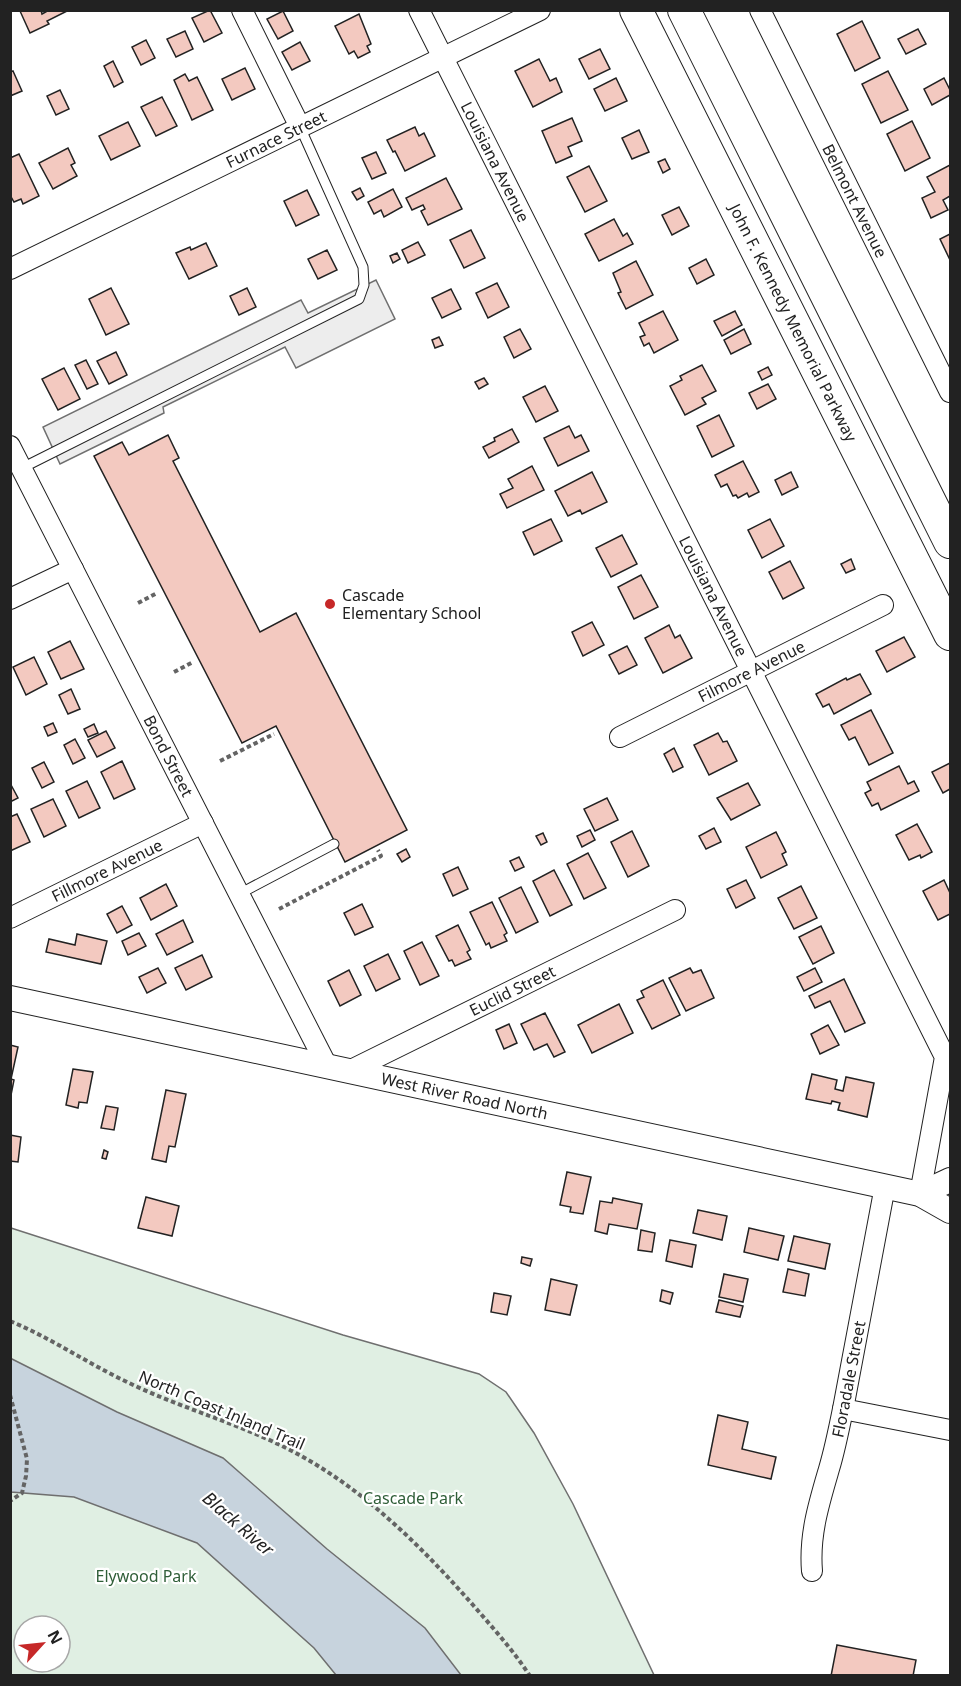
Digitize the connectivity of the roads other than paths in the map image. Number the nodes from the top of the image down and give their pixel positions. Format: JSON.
{"nodes":[{"id":1,"x":242,"y":10,"type":"edge"},
{"id":2,"x":419,"y":10,"type":"edge"},
{"id":3,"x":540,"y":10,"type":"edge"},
{"id":4,"x":636,"y":10,"type":"edge"},
{"id":5,"x":684,"y":10,"type":"edge"},
{"id":6,"x":760,"y":10,"type":"edge"},
{"id":7,"x":443,"y":58,"type":"junction"},
{"id":8,"x":300,"y":127,"type":"junction"},
{"id":9,"x":10,"y":269,"type":"edge"},
{"id":10,"x":951,"y":392,"type":"edge"},
{"id":11,"x":10,"y":446,"type":"edge"},
{"id":12,"x":22,"y":468,"type":"junction"},
{"id":13,"x":951,"y":542,"type":"edge"},
{"id":14,"x":73,"y":569,"type":"junction"},
{"id":15,"x":10,"y":599,"type":"edge"},
{"id":16,"x":883,"y":605,"type":"dead end"},
{"id":17,"x":951,"y":634,"type":"edge"},
{"id":18,"x":751,"y":671,"type":"junction"},
{"id":19,"x":620,"y":737,"type":"dead end"},
{"id":20,"x":203,"y":823,"type":"junction"},
{"id":21,"x":334,"y":844,"type":"dead end"},
{"id":22,"x":239,"y":894,"type":"junction"},
{"id":23,"x":675,"y":910,"type":"dead end"},
{"id":24,"x":10,"y":918,"type":"edge"},
{"id":25,"x":10,"y":998,"type":"edge"},
{"id":26,"x":338,"y":1069,"type":"junction"},
{"id":27,"x":951,"y":1180,"type":"edge"},
{"id":28,"x":885,"y":1186,"type":"junction"},
{"id":29,"x":920,"y":1194,"type":"junction"},
{"id":30,"x":951,"y":1211,"type":"edge"},
{"id":31,"x":843,"y":1409,"type":"junction"},
{"id":32,"x":951,"y":1430,"type":"edge"},
{"id":33,"x":812,"y":1571,"type":"dead end"}],
"edges":[{"from":1,"to":8,"type":"street"},
{"from":2,"to":7,"type":"street","name":"Louisiana Avenue"},
{"from":3,"to":7,"type":"street","name":"Furnace Street"},
{"from":4,"to":17,"type":"highway","name":"John F. Kennedy Memorial Parkway"},
{"from":5,"to":13,"type":"highway"},
{"from":6,"to":10,"type":"street","name":"Belmont Avenue"},
{"from":7,"to":8,"type":"street","name":"Furnace Street"},
{"from":7,"to":18,"type":"street","name":"Louisiana Avenue"},
{"from":8,"to":9,"type":"street","name":"Furnace Street"},
{"from":8,"to":12,"type":"lane"},
{"from":11,"to":12,"type":"street","name":"Bond Street"},
{"from":12,"to":14,"type":"street","name":"Bond Street"},
{"from":14,"to":15,"type":"street"},
{"from":14,"to":20,"type":"street","name":"Bond Street"},
{"from":16,"to":18,"type":"street","name":"Filmore Avenue"},
{"from":18,"to":19,"type":"street","name":"Filmore Avenue"},
{"from":18,"to":29,"type":"street","name":"Louisiana Avenue"},
{"from":20,"to":22,"type":"street","name":"Bond Street"},
{"from":20,"to":24,"type":"street","name":"Fillmore Avenue"},
{"from":21,"to":22,"type":"lane"},
{"from":22,"to":26,"type":"street","name":"Bond Street"},
{"from":23,"to":26,"type":"street","name":"Euclid Street"},
{"from":25,"to":26,"type":"street","name":"West River Road North"},
{"from":26,"to":28,"type":"street","name":"West River Road North"},
{"from":27,"to":29,"type":"street"},
{"from":28,"to":29,"type":"street","name":"West River Road North"},
{"from":28,"to":31,"type":"street","name":"Floradale Street"},
{"from":29,"to":30,"type":"street","name":"West River Road North"},
{"from":31,"to":32,"type":"street"},
{"from":31,"to":33,"type":"street","name":"Floradale Street"}]}
